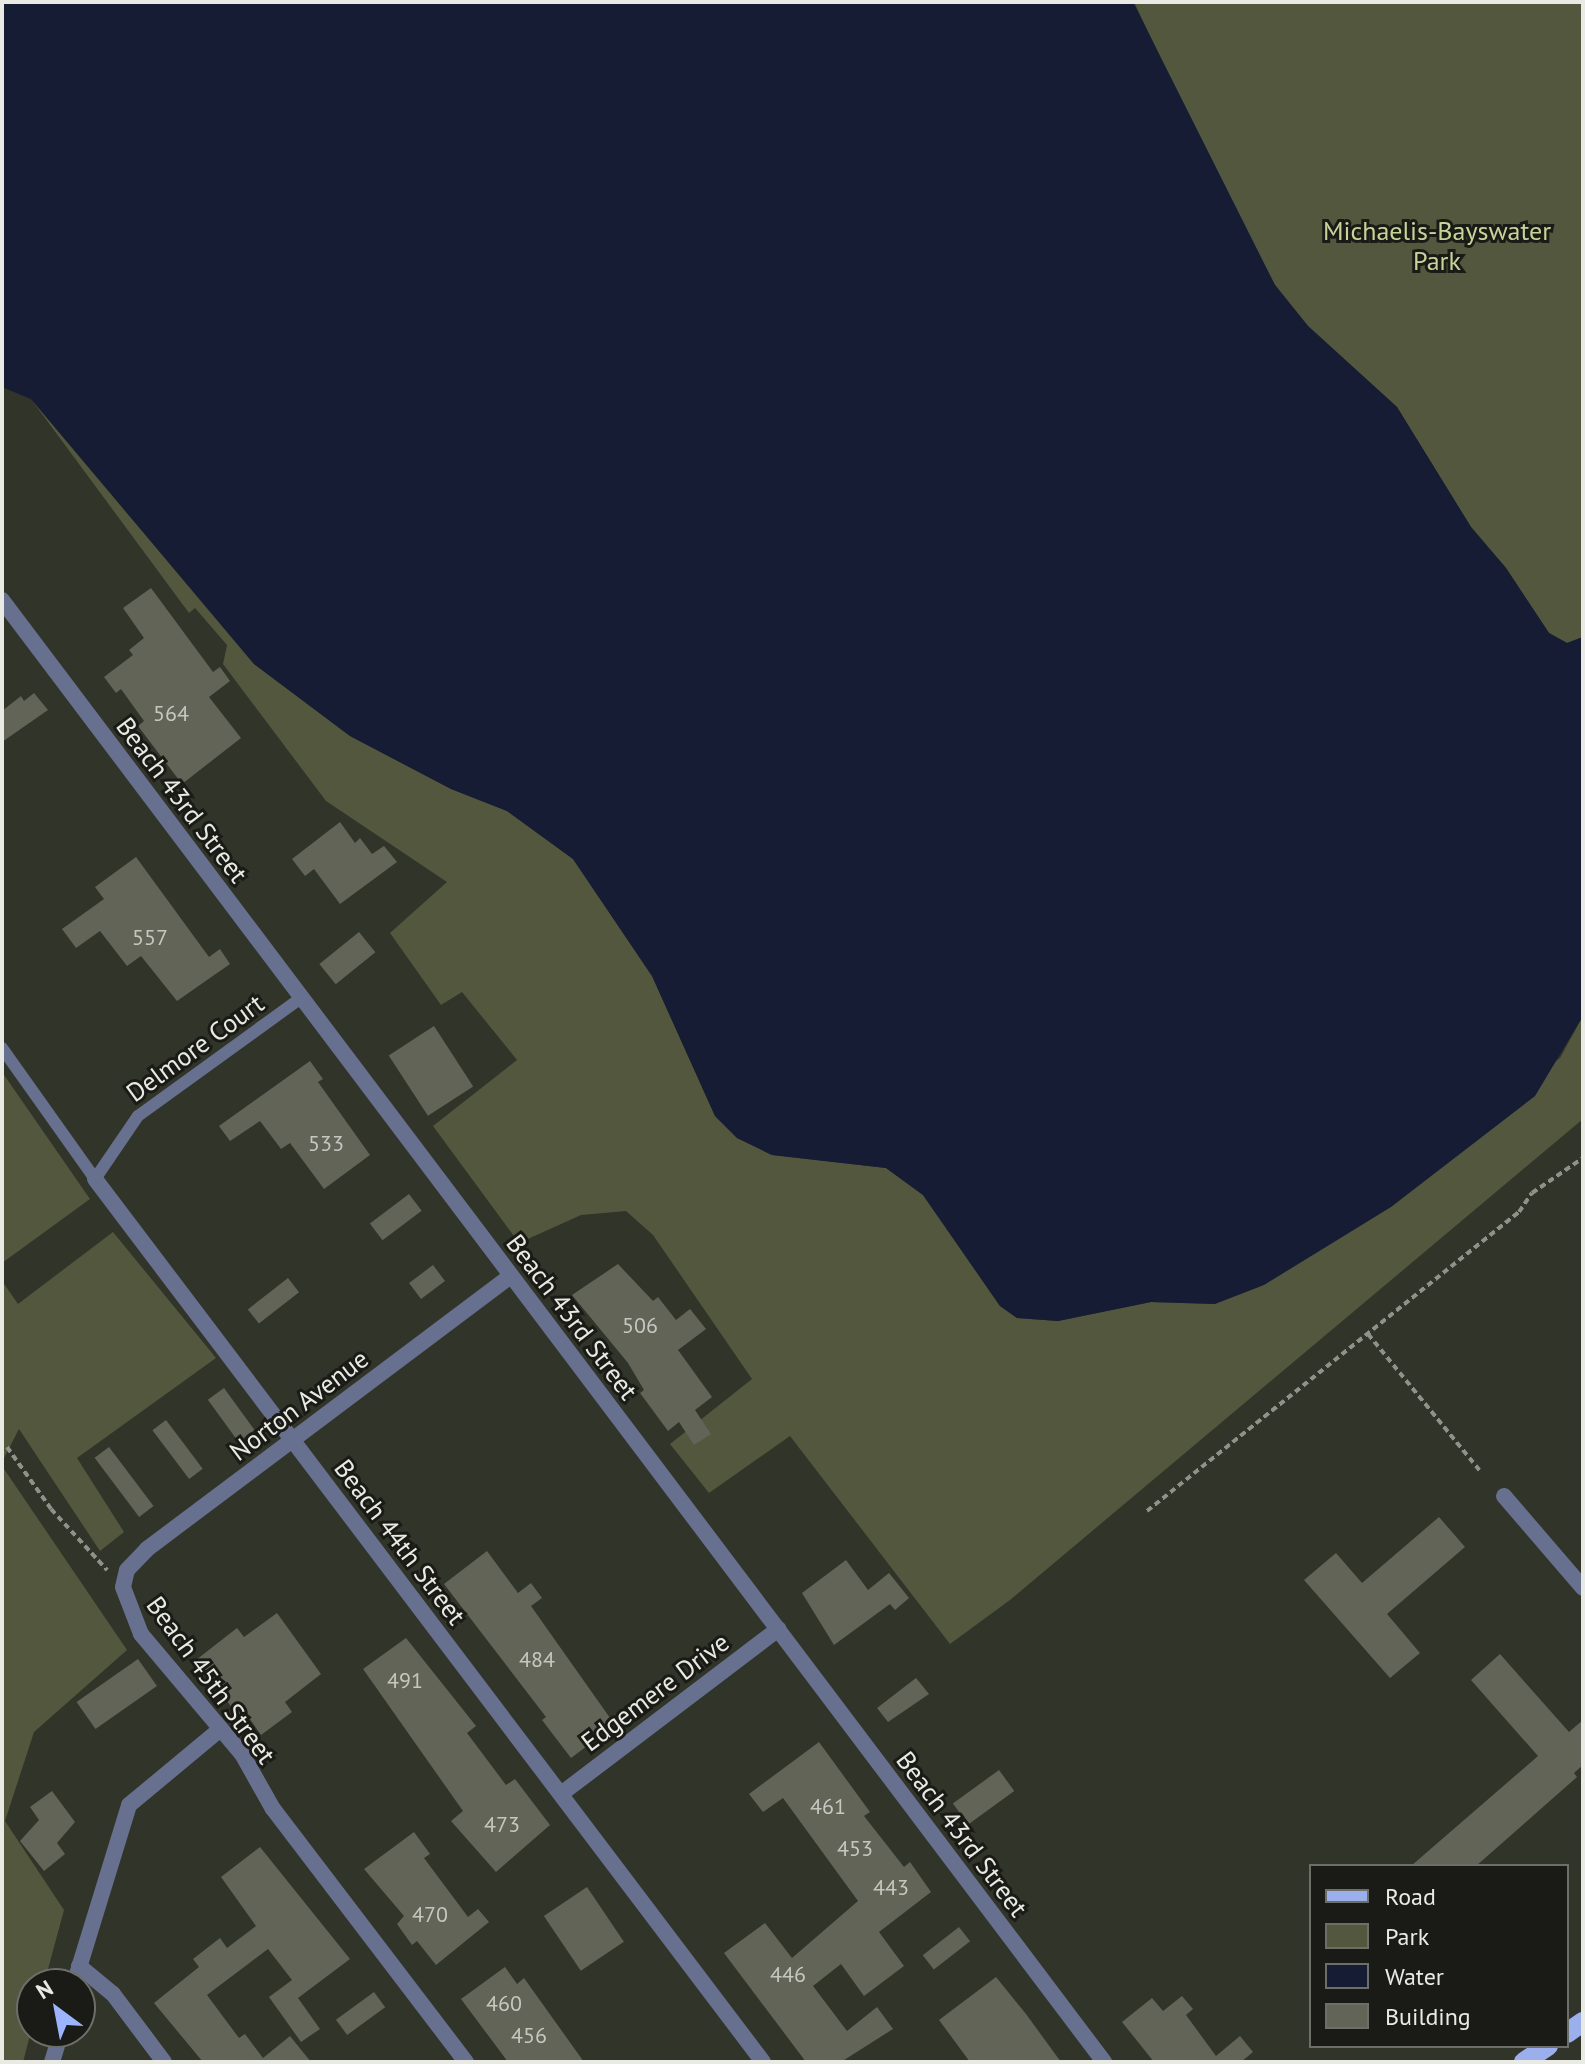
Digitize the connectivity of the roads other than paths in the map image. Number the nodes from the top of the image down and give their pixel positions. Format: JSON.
{"nodes":[{"id":1,"x":2,"y":600,"type":"edge"},
{"id":2,"x":301,"y":998,"type":"junction"},
{"id":3,"x":2,"y":1048,"type":"edge"},
{"id":4,"x":95,"y":1179,"type":"junction"},
{"id":5,"x":511,"y":1276,"type":"junction"},
{"id":6,"x":292,"y":1440,"type":"junction"},
{"id":7,"x":1504,"y":1496,"type":"dead end"},
{"id":8,"x":123,"y":1580,"type":"joint"},
{"id":9,"x":1583,"y":1588,"type":"edge"},
{"id":10,"x":778,"y":1629,"type":"junction"},
{"id":11,"x":218,"y":1731,"type":"junction"},
{"id":12,"x":561,"y":1794,"type":"junction"},
{"id":13,"x":79,"y":1966,"type":"joint"},
{"id":14,"x":1545,"y":2048,"type":"edge"},
{"id":15,"x":164,"y":2062,"type":"edge"},
{"id":16,"x":466,"y":2062,"type":"edge"},
{"id":17,"x":763,"y":2062,"type":"edge"},
{"id":18,"x":1104,"y":2062,"type":"edge"},
{"id":19,"x":1524,"y":2062,"type":"edge"}],
"edges":[{"from":1,"to":2,"type":"street","name":"Beach 43rd Street"},
{"from":2,"to":4,"type":"lane","name":"Delmore Court"},
{"from":2,"to":5,"type":"street","name":"Beach 43rd Street"},
{"from":3,"to":4,"type":"lane","name":"Beach 44th Street"},
{"from":4,"to":6,"type":"street","name":"Beach 44th Street"},
{"from":5,"to":6,"type":"street","name":"Norton Avenue"},
{"from":5,"to":10,"type":"street","name":"Beach 43rd Street"},
{"from":6,"to":8,"type":"street","name":"Norton Avenue"},
{"from":6,"to":12,"type":"street","name":"Beach 44th Street"},
{"from":7,"to":9,"type":"street"},
{"from":8,"to":11,"type":"street","name":"Beach 45th Street"},
{"from":10,"to":12,"type":"street","name":"Edgemere Drive"},
{"from":10,"to":18,"type":"street","name":"Beach 43rd Street"},
{"from":11,"to":13,"type":"street"},
{"from":11,"to":16,"type":"street","name":"Beach 45th Street"},
{"from":12,"to":17,"type":"street","name":"Beach 44th Street"},
{"from":13,"to":15,"type":"street"},
{"from":14,"to":19,"type":"main road"}]}
